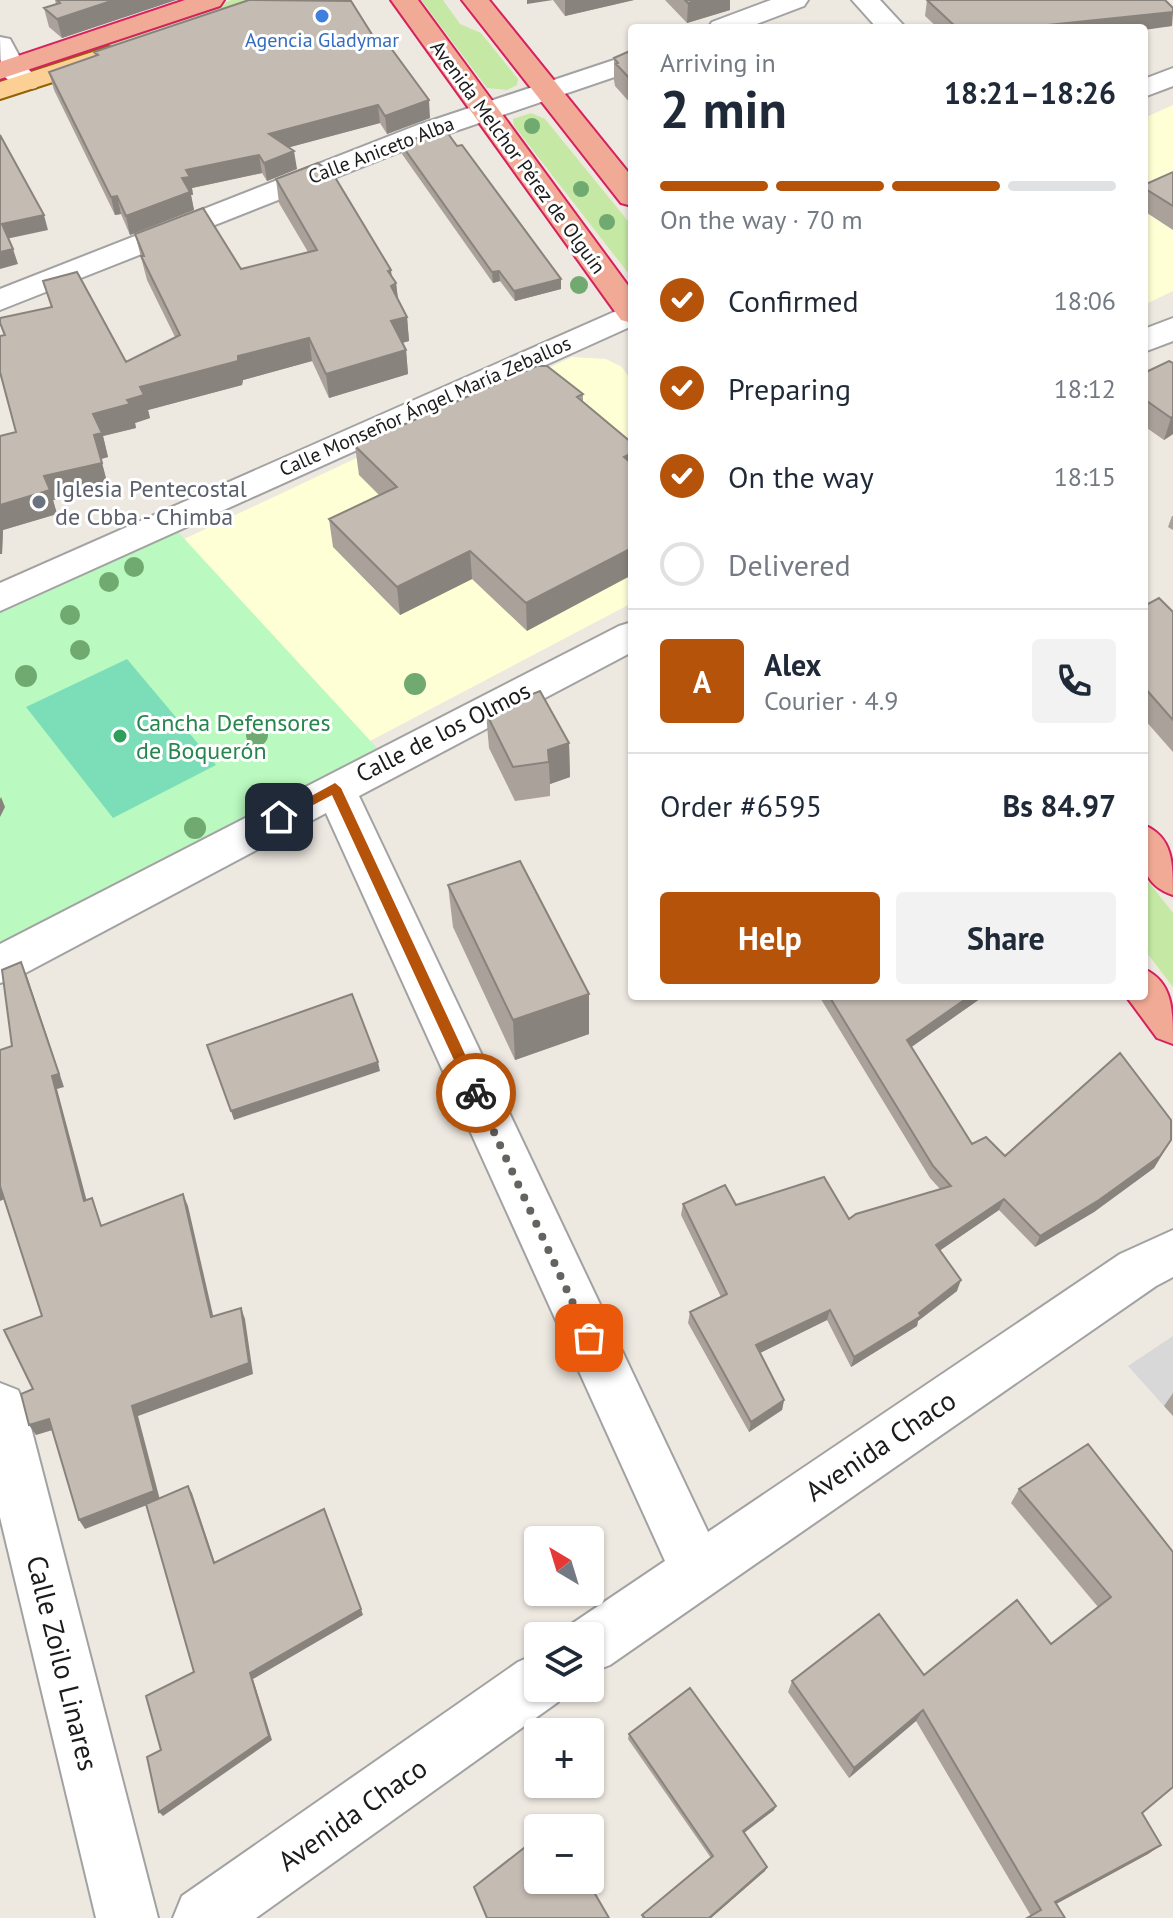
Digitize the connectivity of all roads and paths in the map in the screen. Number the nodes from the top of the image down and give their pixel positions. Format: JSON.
{"nodes":[{"id":1,"x":211,"y":0,"type":"edge"},
{"id":2,"x":404,"y":0,"type":"edge"},
{"id":3,"x":475,"y":0,"type":"edge"},
{"id":4,"x":795,"y":0,"type":"edge"},
{"id":5,"x":865,"y":0,"type":"edge"},
{"id":6,"x":241,"y":10,"type":"edge"},
{"id":7,"x":732,"y":24,"type":"edge"},
{"id":8,"x":888,"y":24,"type":"edge"},
{"id":9,"x":628,"y":63,"type":"edge"},
{"id":10,"x":7,"y":71,"type":"edge"},
{"id":11,"x":1173,"y":76,"type":"edge"},
{"id":12,"x":1148,"y":87,"type":"edge"},
{"id":13,"x":549,"y":91,"type":"junction"},
{"id":14,"x":485,"y":111,"type":"junction"},
{"id":15,"x":628,"y":192,"type":"edge"},
{"id":16,"x":0,"y":300,"type":"edge"},
{"id":17,"x":628,"y":308,"type":"edge"},
{"id":18,"x":628,"y":316,"type":"edge"},
{"id":19,"x":1173,"y":328,"type":"edge"},
{"id":20,"x":1148,"y":340,"type":"edge"},
{"id":21,"x":0,"y":598,"type":"edge"},
{"id":22,"x":628,"y":637,"type":"edge"},
{"id":23,"x":335,"y":788,"type":"junction"},
{"id":24,"x":1148,"y":846,"type":"edge"},
{"id":25,"x":1173,"y":878,"type":"edge"},
{"id":26,"x":0,"y":965,"type":"edge"},
{"id":27,"x":1148,"y":992,"type":"edge"},
{"id":28,"x":1173,"y":1025,"type":"edge"},
{"id":29,"x":1173,"y":1252,"type":"edge"},
{"id":30,"x":0,"y":1408,"type":"edge"},
{"id":31,"x":697,"y":1569,"type":"junction"},
{"id":32,"x":604,"y":1635,"type":"edge"},
{"id":33,"x":524,"y":1692,"type":"edge"},
{"id":34,"x":127,"y":1918,"type":"edge"},
{"id":35,"x":204,"y":1918,"type":"edge"}],
"edges":[{"from":1,"to":10,"type":"highway"},
{"from":2,"to":14,"type":"highway","name":"Avenida Melchor Pérez de Olguín"},
{"from":3,"to":13,"type":"highway"},
{"from":4,"to":7,"type":"street"},
{"from":5,"to":8,"type":"street"},
{"from":6,"to":10,"type":"main road"},
{"from":9,"to":13,"type":"street","name":"Calle Aniceto Alba"},
{"from":11,"to":12,"type":"street"},
{"from":13,"to":14,"type":"street","name":"Calle Aniceto Alba"},
{"from":13,"to":15,"type":"highway"},
{"from":14,"to":16,"type":"street","name":"Calle Aniceto Alba"},
{"from":14,"to":17,"type":"highway","name":"Avenida Melchor Pérez de Olguín"},
{"from":18,"to":21,"type":"street","name":"Calle Monseñor Ángel María Zeballos"},
{"from":19,"to":20,"type":"street"},
{"from":22,"to":23,"type":"street","name":"Calle de los Olmos"},
{"from":23,"to":26,"type":"street","name":"Calle de los Olmos"},
{"from":23,"to":31,"type":"street"},
{"from":24,"to":25,"type":"highway"},
{"from":27,"to":28,"type":"highway"},
{"from":29,"to":31,"type":"street","name":"Avenida Chaco"},
{"from":30,"to":34,"type":"street","name":"Calle Zoilo Linares"},
{"from":31,"to":32,"type":"street","name":"Avenida Chaco"},
{"from":33,"to":35,"type":"street","name":"Avenida Chaco"}]}
